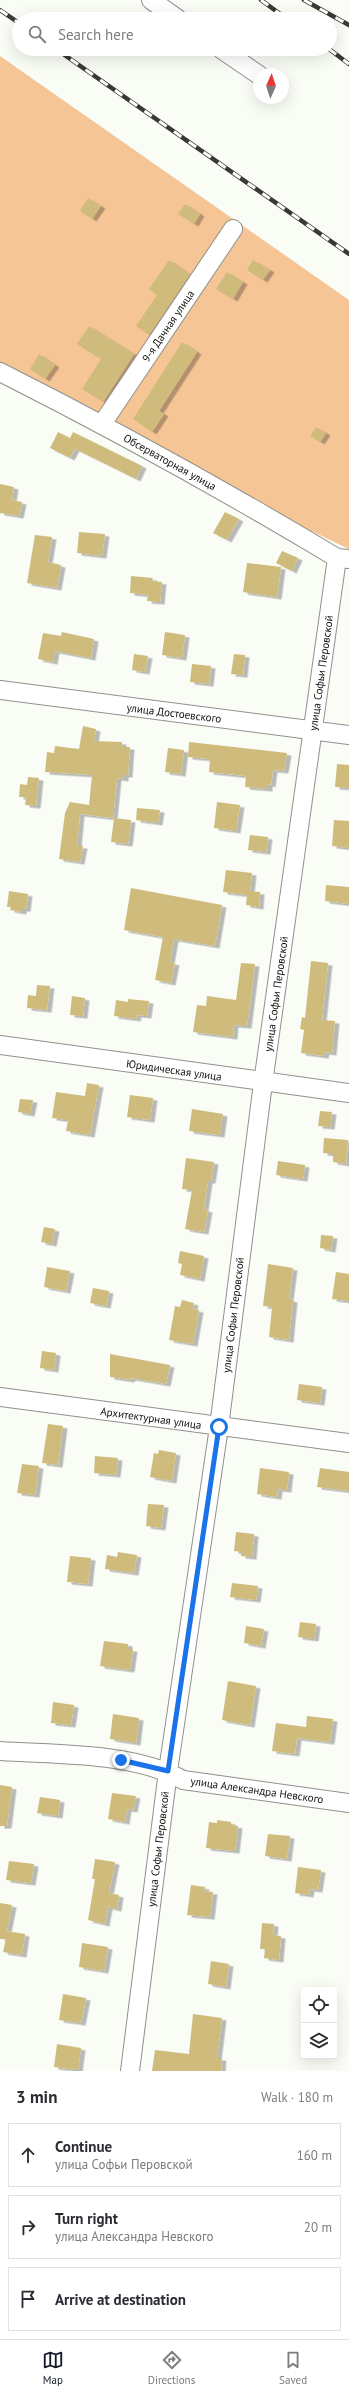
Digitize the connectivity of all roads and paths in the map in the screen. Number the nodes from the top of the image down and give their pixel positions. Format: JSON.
{"nodes":[{"id":1,"x":151,"y":0,"type":"edge"},
{"id":2,"x":168,"y":12,"type":"edge"},
{"id":3,"x":231,"y":56,"type":"edge"},
{"id":4,"x":253,"y":71,"type":"edge"},
{"id":5,"x":233,"y":229,"type":"dead end"},
{"id":6,"x":0,"y":372,"type":"edge"},
{"id":7,"x":102,"y":424,"type":"junction"},
{"id":8,"x":343,"y":559,"type":"edge"},
{"id":9,"x":0,"y":690,"type":"edge"},
{"id":10,"x":313,"y":731,"type":"junction"},
{"id":11,"x":349,"y":735,"type":"edge"},
{"id":12,"x":0,"y":1044,"type":"edge"},
{"id":13,"x":263,"y":1083,"type":"junction"},
{"id":14,"x":349,"y":1093,"type":"edge"},
{"id":15,"x":0,"y":1397,"type":"edge"},
{"id":16,"x":219,"y":1427,"type":"junction"},
{"id":17,"x":349,"y":1443,"type":"edge"},
{"id":18,"x":0,"y":1752,"type":"edge"},
{"id":19,"x":168,"y":1771,"type":"junction"},
{"id":20,"x":349,"y":1803,"type":"edge"},
{"id":21,"x":130,"y":2071,"type":"edge"}],
"edges":[{"from":1,"to":2,"type":"street"},
{"from":3,"to":4,"type":"street"},
{"from":5,"to":7,"type":"street","name":"9-я Дачная улица"},
{"from":6,"to":7,"type":"street","name":"Обсерваторная улица"},
{"from":7,"to":8,"type":"street","name":"Обсерваторная улица"},
{"from":8,"to":10,"type":"street","name":"улица Софьи Перовской"},
{"from":9,"to":10,"type":"street","name":"улица Достоевского"},
{"from":10,"to":11,"type":"street","name":"улица Достоевского"},
{"from":10,"to":13,"type":"street","name":"улица Софьи Перовской"},
{"from":12,"to":13,"type":"street","name":"Юридическая улица"},
{"from":13,"to":14,"type":"street","name":"Юридическая улица"},
{"from":13,"to":16,"type":"street","name":"улица Софьи Перовской"},
{"from":15,"to":16,"type":"street","name":"Архитектурная улица"},
{"from":16,"to":17,"type":"street","name":"Архитектурная улица"},
{"from":16,"to":19,"type":"street","name":"улица Софьи Перовской"},
{"from":18,"to":19,"type":"street","name":"улица Александра Невского"},
{"from":19,"to":20,"type":"street","name":"улица Александра Невского"},
{"from":19,"to":21,"type":"street","name":"улица Софьи Перовской"}]}
